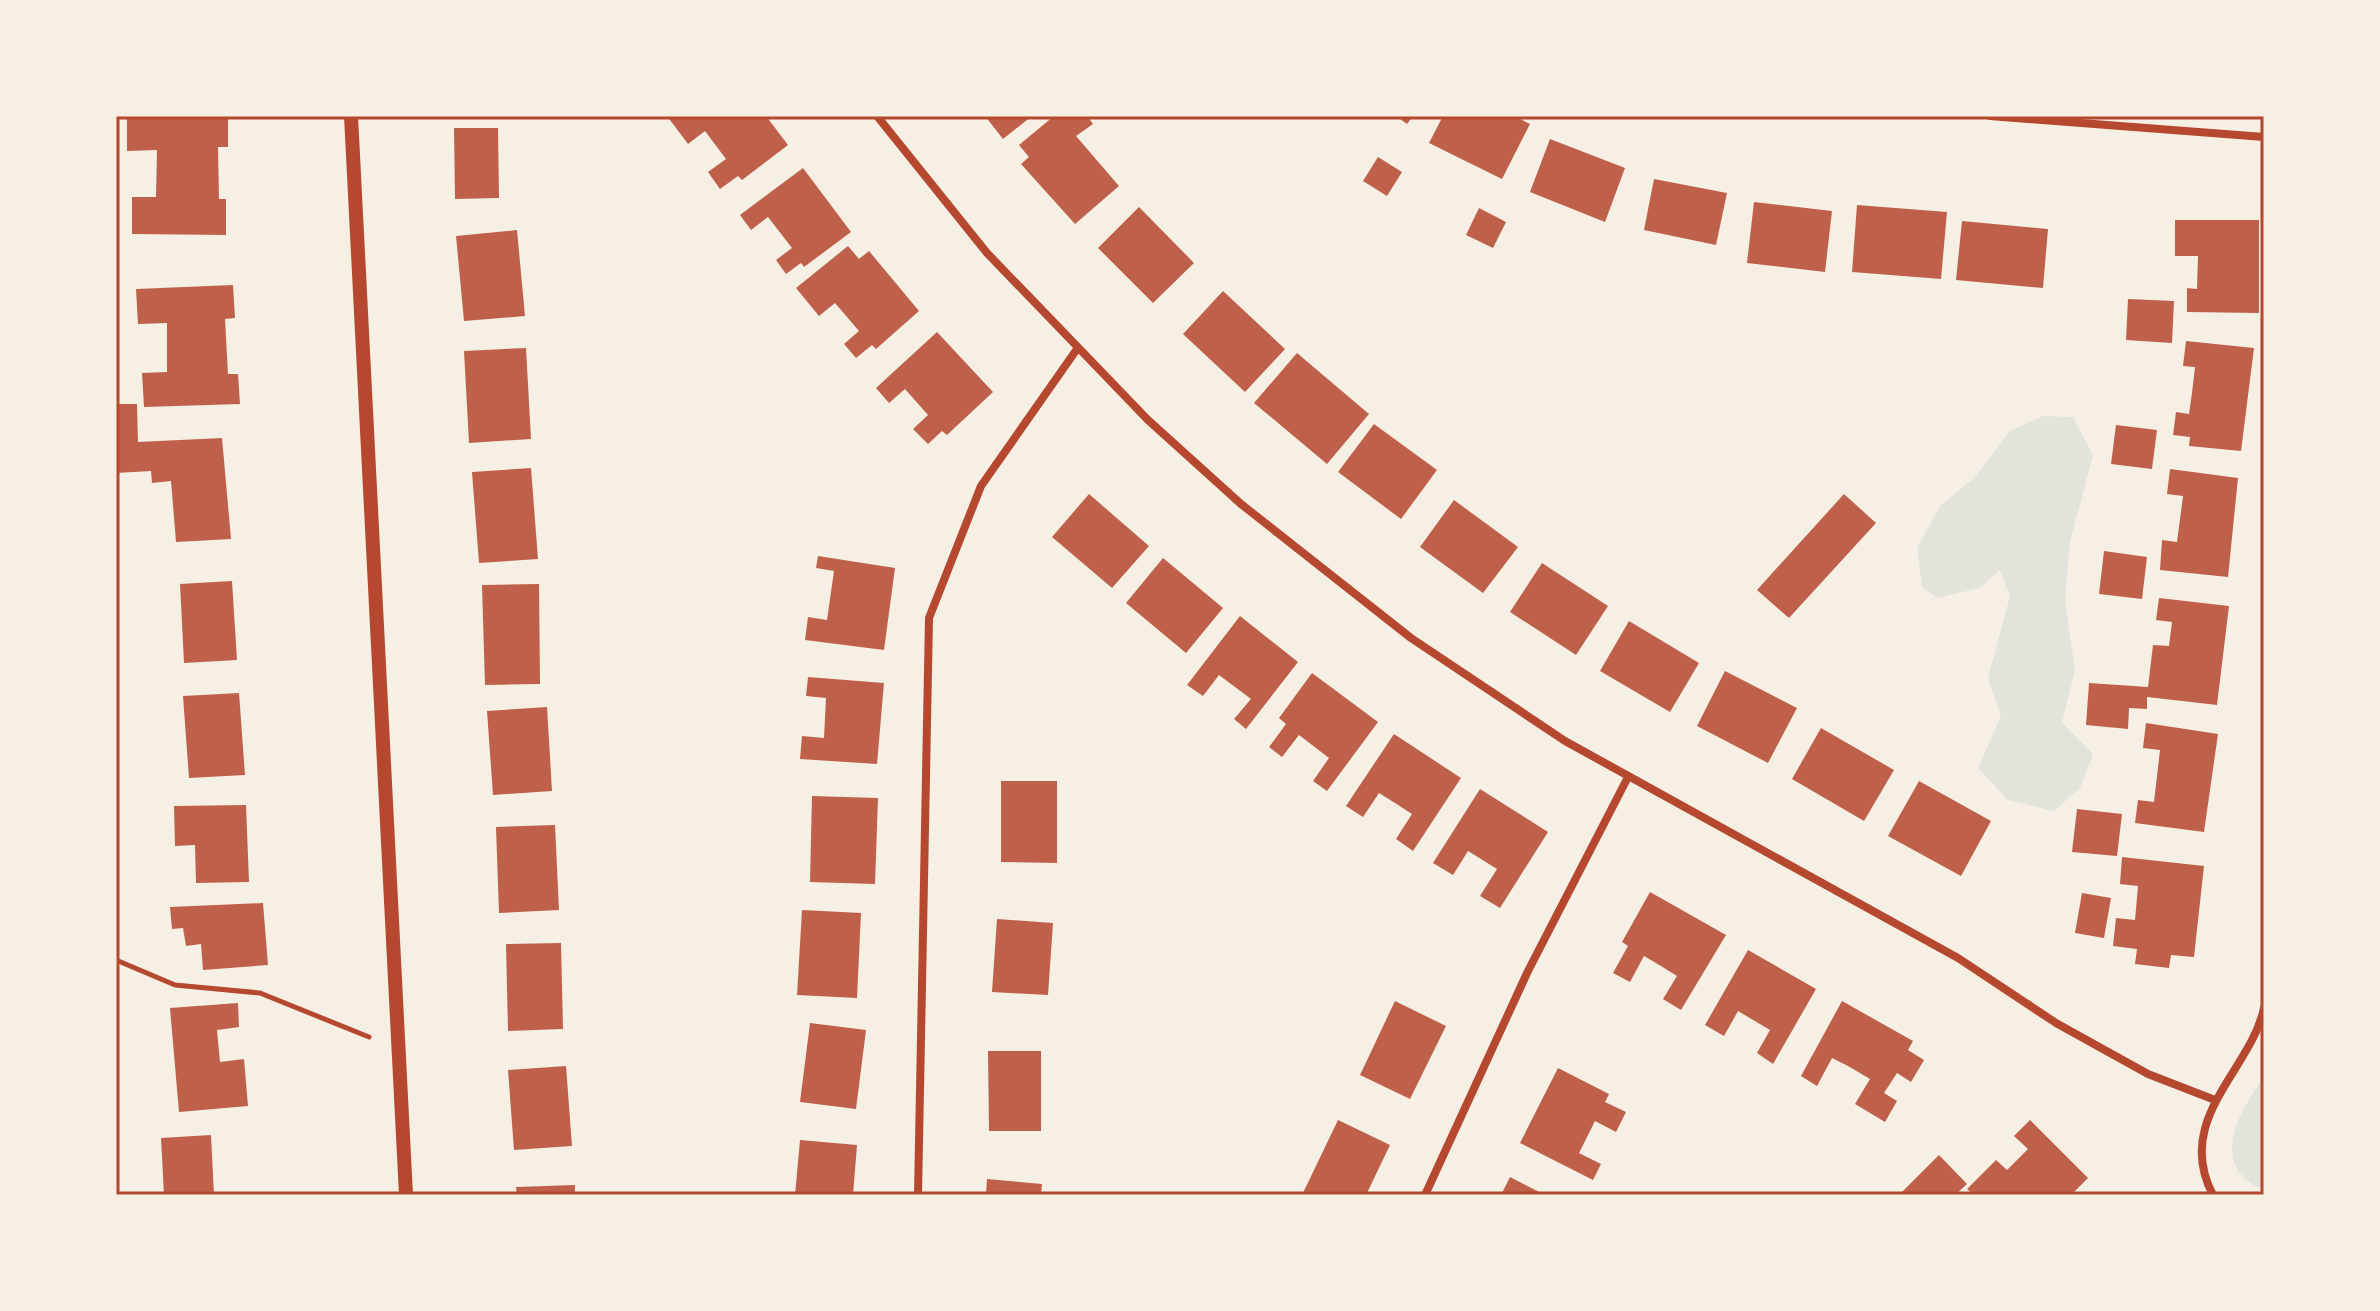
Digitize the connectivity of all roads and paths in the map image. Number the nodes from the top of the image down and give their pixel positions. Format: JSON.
{"nodes":[{"id":1,"x":351,"y":116,"type":"edge"},
{"id":2,"x":877,"y":116,"type":"edge"},
{"id":3,"x":1990,"y":116,"type":"edge"},
{"id":4,"x":2264,"y":137,"type":"edge"},
{"id":5,"x":1077,"y":349,"type":"junction"},
{"id":6,"x":1628,"y":777,"type":"junction"},
{"id":7,"x":116,"y":960,"type":"edge"},
{"id":8,"x":2264,"y":1008,"type":"edge"},
{"id":9,"x":399,"y":1049,"type":"junction"},
{"id":10,"x":2215,"y":1100,"type":"junction"},
{"id":11,"x":2211,"y":1194,"type":"edge"},
{"id":12,"x":406,"y":1195,"type":"edge"},
{"id":13,"x":918,"y":1195,"type":"edge"},
{"id":14,"x":1425,"y":1195,"type":"edge"}],
"edges":[{"from":1,"to":9,"type":"street"},
{"from":2,"to":5,"type":"street"},
{"from":3,"to":4,"type":"street"},
{"from":5,"to":6,"type":"street"},
{"from":5,"to":13,"type":"street"},
{"from":6,"to":10,"type":"street"},
{"from":6,"to":14,"type":"street"},
{"from":7,"to":9,"type":"path"},
{"from":8,"to":10,"type":"street"},
{"from":9,"to":12,"type":"street"},
{"from":10,"to":11,"type":"street"}]}
